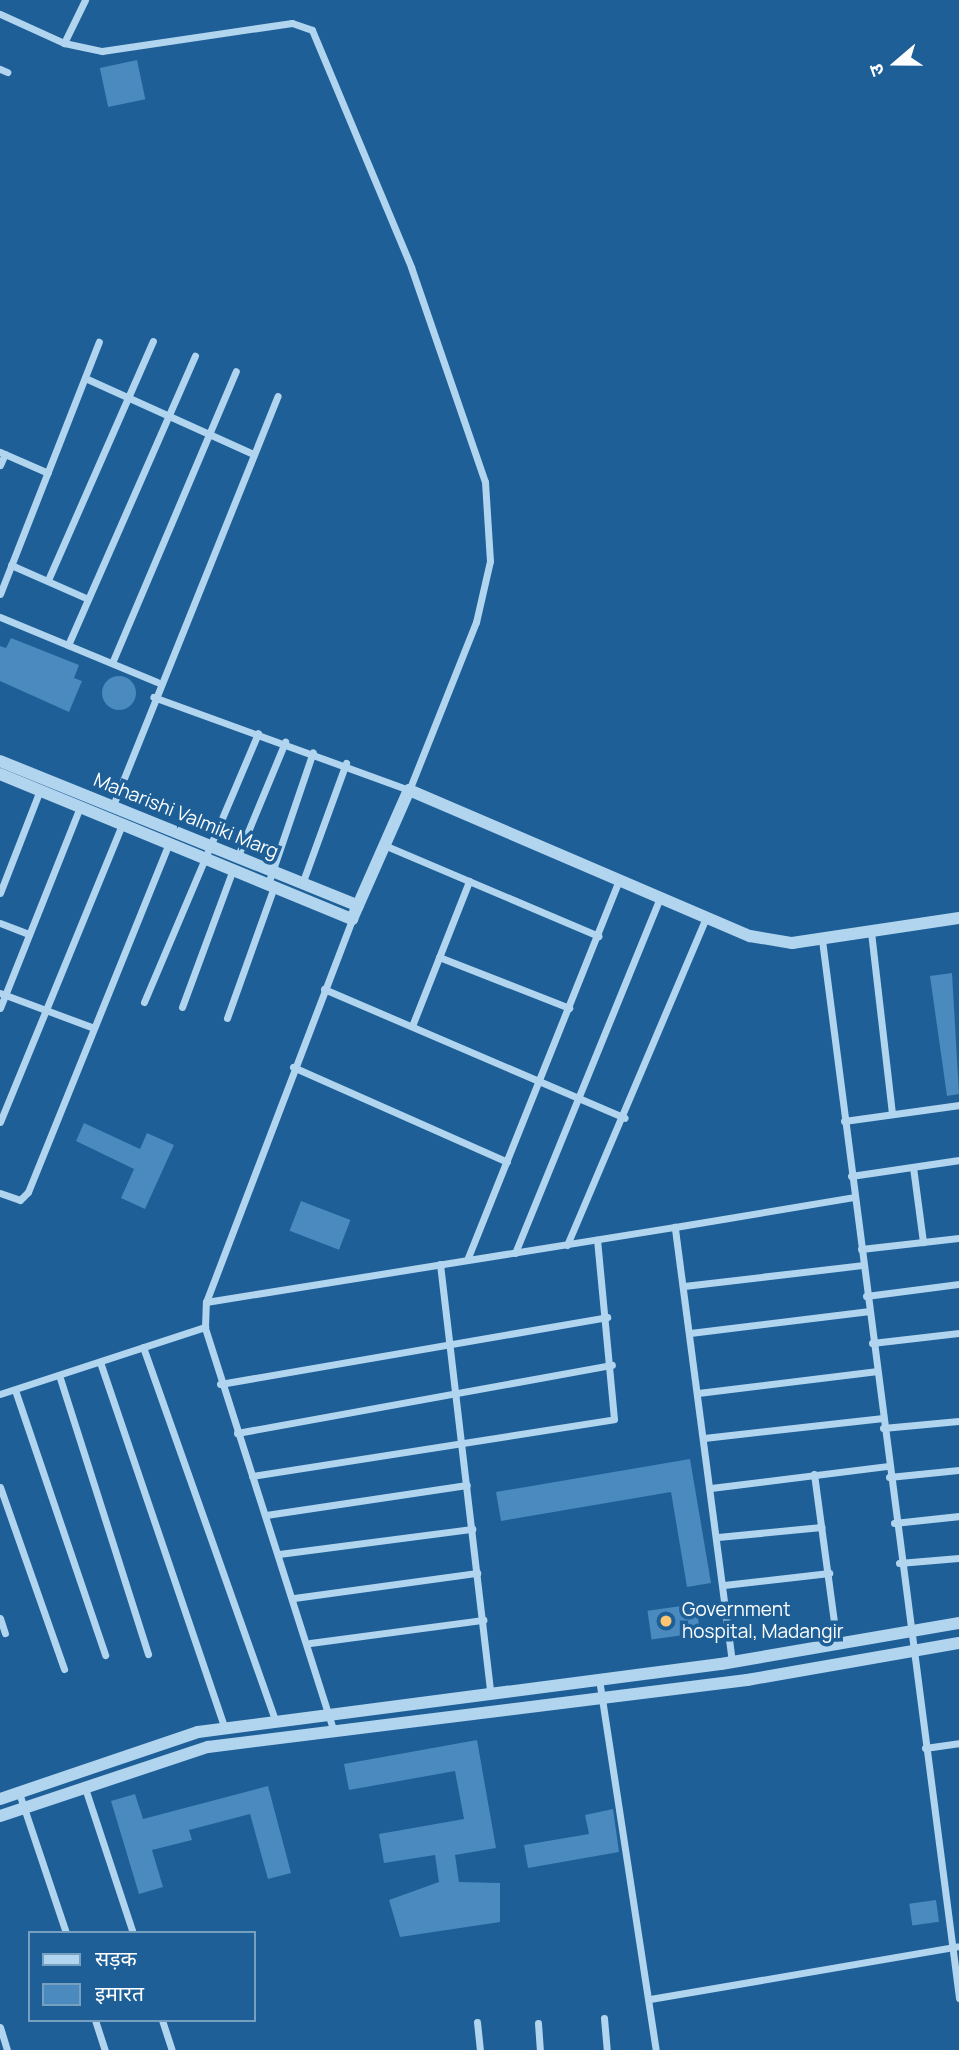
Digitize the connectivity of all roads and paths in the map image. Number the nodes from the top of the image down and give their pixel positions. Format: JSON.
{"nodes":[{"id":1,"x":85,"y":0,"type":"edge"},
{"id":2,"x":0,"y":15,"type":"edge"},
{"id":3,"x":64,"y":43,"type":"junction"},
{"id":4,"x":153,"y":341,"type":"dead end"},
{"id":5,"x":99,"y":342,"type":"dead end"},
{"id":6,"x":195,"y":356,"type":"dead end"},
{"id":7,"x":236,"y":371,"type":"dead end"},
{"id":8,"x":85,"y":378,"type":"junction"},
{"id":9,"x":278,"y":396,"type":"dead end"},
{"id":10,"x":128,"y":397,"type":"junction"},
{"id":11,"x":168,"y":416,"type":"junction"},
{"id":12,"x":209,"y":434,"type":"junction"},
{"id":13,"x":2,"y":453,"type":"edge"},
{"id":14,"x":253,"y":454,"type":"junction"},
{"id":15,"x":0,"y":465,"type":"edge"},
{"id":16,"x":48,"y":473,"type":"junction"},
{"id":17,"x":11,"y":565,"type":"junction"},
{"id":18,"x":48,"y":580,"type":"junction"},
{"id":19,"x":0,"y":594,"type":"edge"},
{"id":20,"x":88,"y":599,"type":"junction"},
{"id":21,"x":0,"y":617,"type":"edge"},
{"id":22,"x":68,"y":645,"type":"junction"},
{"id":23,"x":112,"y":663,"type":"junction"},
{"id":24,"x":158,"y":682,"type":"junction"},
{"id":25,"x":153,"y":696,"type":"junction"},
{"id":26,"x":258,"y":733,"type":"junction"},
{"id":27,"x":285,"y":742,"type":"junction"},
{"id":28,"x":313,"y":752,"type":"junction"},
{"id":29,"x":0,"y":761,"type":"edge"},
{"id":30,"x":346,"y":763,"type":"junction"},
{"id":31,"x":0,"y":774,"type":"edge"},
{"id":32,"x":40,"y":790,"type":"junction"},
{"id":33,"x":409,"y":790,"type":"junction"},
{"id":34,"x":80,"y":807,"type":"junction"},
{"id":35,"x":110,"y":812,"type":"junction"},
{"id":36,"x":122,"y":824,"type":"junction"},
{"id":37,"x":169,"y":843,"type":"junction"},
{"id":38,"x":384,"y":845,"type":"junction"},
{"id":39,"x":206,"y":852,"type":"junction"},
{"id":40,"x":235,"y":863,"type":"junction"},
{"id":41,"x":271,"y":881,"type":"junction"},
{"id":42,"x":469,"y":881,"type":"junction"},
{"id":43,"x":618,"y":882,"type":"junction"},
{"id":44,"x":300,"y":890,"type":"junction"},
{"id":45,"x":0,"y":892,"type":"edge"},
{"id":46,"x":659,"y":901,"type":"junction"},
{"id":47,"x":358,"y":906,"type":"junction"},
{"id":48,"x":959,"y":918,"type":"edge"},
{"id":49,"x":352,"y":919,"type":"junction"},
{"id":50,"x":705,"y":920,"type":"junction"},
{"id":51,"x":0,"y":923,"type":"edge"},
{"id":52,"x":871,"y":932,"type":"junction"},
{"id":53,"x":29,"y":934,"type":"junction"},
{"id":54,"x":598,"y":936,"type":"junction"},
{"id":55,"x":822,"y":940,"type":"junction"},
{"id":56,"x":439,"y":957,"type":"junction"},
{"id":57,"x":324,"y":989,"type":"junction"},
{"id":58,"x":3,"y":994,"type":"edge"},
{"id":59,"x":144,"y":1002,"type":"dead end"},
{"id":60,"x":182,"y":1007,"type":"dead end"},
{"id":61,"x":0,"y":1008,"type":"edge"},
{"id":62,"x":569,"y":1008,"type":"junction"},
{"id":63,"x":46,"y":1010,"type":"junction"},
{"id":64,"x":227,"y":1018,"type":"dead end"},
{"id":65,"x":412,"y":1026,"type":"junction"},
{"id":66,"x":94,"y":1028,"type":"junction"},
{"id":67,"x":293,"y":1067,"type":"junction"},
{"id":68,"x":540,"y":1081,"type":"junction"},
{"id":69,"x":578,"y":1098,"type":"junction"},
{"id":70,"x":959,"y":1105,"type":"edge"},
{"id":71,"x":892,"y":1113,"type":"junction"},
{"id":72,"x":625,"y":1118,"type":"junction"},
{"id":73,"x":845,"y":1121,"type":"junction"},
{"id":74,"x":0,"y":1122,"type":"edge"},
{"id":75,"x":959,"y":1160,"type":"edge"},
{"id":76,"x":506,"y":1162,"type":"junction"},
{"id":77,"x":913,"y":1167,"type":"junction"},
{"id":78,"x":851,"y":1176,"type":"junction"},
{"id":79,"x":0,"y":1194,"type":"edge"},
{"id":80,"x":854,"y":1197,"type":"junction"},
{"id":81,"x":676,"y":1227,"type":"junction"},
{"id":82,"x":959,"y":1238,"type":"edge"},
{"id":83,"x":597,"y":1240,"type":"junction"},
{"id":84,"x":923,"y":1242,"type":"junction"},
{"id":85,"x":567,"y":1245,"type":"junction"},
{"id":86,"x":860,"y":1249,"type":"junction"},
{"id":87,"x":515,"y":1253,"type":"junction"},
{"id":88,"x":467,"y":1260,"type":"junction"},
{"id":89,"x":440,"y":1264,"type":"junction"},
{"id":90,"x":862,"y":1265,"type":"junction"},
{"id":91,"x":959,"y":1284,"type":"edge"},
{"id":92,"x":684,"y":1286,"type":"junction"},
{"id":93,"x":866,"y":1296,"type":"junction"},
{"id":94,"x":205,"y":1302,"type":"junction"},
{"id":95,"x":868,"y":1311,"type":"junction"},
{"id":96,"x":607,"y":1317,"type":"junction"},
{"id":97,"x":205,"y":1327,"type":"junction"},
{"id":98,"x":690,"y":1333,"type":"junction"},
{"id":99,"x":959,"y":1333,"type":"edge"},
{"id":100,"x":872,"y":1343,"type":"junction"},
{"id":101,"x":450,"y":1345,"type":"junction"},
{"id":102,"x":143,"y":1348,"type":"junction"},
{"id":103,"x":100,"y":1362,"type":"junction"},
{"id":104,"x":612,"y":1365,"type":"junction"},
{"id":105,"x":876,"y":1371,"type":"junction"},
{"id":106,"x":59,"y":1375,"type":"junction"},
{"id":107,"x":220,"y":1384,"type":"junction"},
{"id":108,"x":15,"y":1390,"type":"junction"},
{"id":109,"x":455,"y":1392,"type":"junction"},
{"id":110,"x":0,"y":1394,"type":"edge"},
{"id":111,"x":698,"y":1394,"type":"junction"},
{"id":112,"x":881,"y":1418,"type":"junction"},
{"id":113,"x":959,"y":1421,"type":"edge"},
{"id":114,"x":883,"y":1428,"type":"junction"},
{"id":115,"x":237,"y":1433,"type":"junction"},
{"id":116,"x":704,"y":1438,"type":"junction"},
{"id":117,"x":461,"y":1441,"type":"junction"},
{"id":118,"x":887,"y":1466,"type":"junction"},
{"id":119,"x":959,"y":1469,"type":"edge"},
{"id":120,"x":814,"y":1474,"type":"junction"},
{"id":121,"x":252,"y":1476,"type":"junction"},
{"id":122,"x":889,"y":1477,"type":"junction"},
{"id":123,"x":467,"y":1485,"type":"junction"},
{"id":124,"x":0,"y":1488,"type":"edge"},
{"id":125,"x":711,"y":1488,"type":"junction"},
{"id":126,"x":266,"y":1515,"type":"junction"},
{"id":127,"x":959,"y":1516,"type":"edge"},
{"id":128,"x":894,"y":1522,"type":"junction"},
{"id":129,"x":822,"y":1527,"type":"junction"},
{"id":130,"x":472,"y":1529,"type":"junction"},
{"id":131,"x":718,"y":1537,"type":"junction"},
{"id":132,"x":279,"y":1554,"type":"junction"},
{"id":133,"x":959,"y":1558,"type":"edge"},
{"id":134,"x":899,"y":1563,"type":"junction"},
{"id":135,"x":477,"y":1573,"type":"junction"},
{"id":136,"x":829,"y":1573,"type":"junction"},
{"id":137,"x":724,"y":1585,"type":"junction"},
{"id":138,"x":294,"y":1598,"type":"junction"},
{"id":139,"x":0,"y":1618,"type":"edge"},
{"id":140,"x":483,"y":1620,"type":"junction"},
{"id":141,"x":959,"y":1623,"type":"edge"},
{"id":142,"x":908,"y":1630,"type":"junction"},
{"id":143,"x":5,"y":1633,"type":"dead end"},
{"id":144,"x":310,"y":1643,"type":"junction"},
{"id":145,"x":959,"y":1643,"type":"edge"},
{"id":146,"x":837,"y":1645,"type":"junction"},
{"id":147,"x":910,"y":1649,"type":"junction"},
{"id":148,"x":148,"y":1654,"type":"dead end"},
{"id":149,"x":105,"y":1655,"type":"dead end"},
{"id":150,"x":732,"y":1662,"type":"junction"},
{"id":151,"x":64,"y":1669,"type":"dead end"},
{"id":152,"x":599,"y":1679,"type":"junction"},
{"id":153,"x":490,"y":1692,"type":"junction"},
{"id":154,"x":601,"y":1696,"type":"junction"},
{"id":155,"x":327,"y":1712,"type":"junction"},
{"id":156,"x":275,"y":1719,"type":"junction"},
{"id":157,"x":224,"y":1727,"type":"junction"},
{"id":158,"x":333,"y":1728,"type":"junction"},
{"id":159,"x":959,"y":1743,"type":"edge"},
{"id":160,"x":925,"y":1748,"type":"junction"},
{"id":161,"x":85,"y":1788,"type":"junction"},
{"id":162,"x":19,"y":1793,"type":"junction"},
{"id":163,"x":0,"y":1799,"type":"edge"},
{"id":164,"x":24,"y":1809,"type":"junction"},
{"id":165,"x":0,"y":1816,"type":"edge"},
{"id":166,"x":65,"y":1931,"type":"edge"},
{"id":167,"x":132,"y":1931,"type":"edge"},
{"id":168,"x":956,"y":1947,"type":"edge"},
{"id":169,"x":959,"y":1998,"type":"edge"},
{"id":170,"x":650,"y":1999,"type":"junction"},
{"id":171,"x":604,"y":2018,"type":"dead end"},
{"id":172,"x":96,"y":2022,"type":"edge"},
{"id":173,"x":163,"y":2022,"type":"edge"},
{"id":174,"x":477,"y":2022,"type":"dead end"},
{"id":175,"x":538,"y":2023,"type":"dead end"},
{"id":176,"x":0,"y":2026,"type":"edge"},
{"id":177,"x":7,"y":2050,"type":"edge"},
{"id":178,"x":106,"y":2050,"type":"edge"},
{"id":179,"x":172,"y":2050,"type":"edge"},
{"id":180,"x":481,"y":2050,"type":"edge"},
{"id":181,"x":540,"y":2050,"type":"edge"},
{"id":182,"x":607,"y":2050,"type":"edge"},
{"id":183,"x":656,"y":2050,"type":"edge"}],
"edges":[{"from":1,"to":3,"type":"street"},
{"from":2,"to":3,"type":"street"},
{"from":3,"to":33,"type":"street"},
{"from":4,"to":10,"type":"street"},
{"from":5,"to":8,"type":"street"},
{"from":6,"to":11,"type":"street"},
{"from":7,"to":12,"type":"street"},
{"from":8,"to":10,"type":"street"},
{"from":8,"to":16,"type":"street"},
{"from":9,"to":14,"type":"street"},
{"from":10,"to":11,"type":"street"},
{"from":10,"to":18,"type":"street"},
{"from":11,"to":12,"type":"street"},
{"from":11,"to":20,"type":"street"},
{"from":12,"to":14,"type":"street"},
{"from":12,"to":23,"type":"street"},
{"from":13,"to":15,"type":"street"},
{"from":13,"to":16,"type":"street"},
{"from":14,"to":24,"type":"street"},
{"from":16,"to":17,"type":"street"},
{"from":17,"to":18,"type":"street"},
{"from":17,"to":19,"type":"street"},
{"from":18,"to":20,"type":"street"},
{"from":20,"to":22,"type":"street"},
{"from":21,"to":22,"type":"street"},
{"from":22,"to":23,"type":"street"},
{"from":23,"to":24,"type":"street"},
{"from":24,"to":25,"type":"street"},
{"from":25,"to":26,"type":"street"},
{"from":25,"to":35,"type":"street"},
{"from":26,"to":27,"type":"street"},
{"from":26,"to":39,"type":"street"},
{"from":27,"to":28,"type":"street"},
{"from":27,"to":40,"type":"street"},
{"from":28,"to":30,"type":"street"},
{"from":28,"to":41,"type":"street"},
{"from":29,"to":35,"type":"street","name":"Maharishi Valmiki Marg"},
{"from":30,"to":33,"type":"street"},
{"from":30,"to":44,"type":"street"},
{"from":31,"to":32,"type":"street","name":"Maharishi Valmiki Marg"},
{"from":32,"to":34,"type":"street","name":"Maharishi Valmiki Marg"},
{"from":32,"to":45,"type":"street"},
{"from":33,"to":38,"type":"street"},
{"from":33,"to":43,"type":"street"},
{"from":34,"to":35,"type":"street","name":"Maharishi Valmiki Marg"},
{"from":34,"to":53,"type":"street"},
{"from":35,"to":36,"type":"street","name":"Maharishi Valmiki Marg"},
{"from":35,"to":39,"type":"street","name":"Maharishi Valmiki Marg"},
{"from":36,"to":37,"type":"street","name":"Maharishi Valmiki Marg"},
{"from":36,"to":63,"type":"street"},
{"from":37,"to":39,"type":"street","name":"Maharishi Valmiki Marg"},
{"from":37,"to":66,"type":"street"},
{"from":38,"to":42,"type":"street"},
{"from":38,"to":47,"type":"street"},
{"from":39,"to":40,"type":"street","name":"Maharishi Valmiki Marg"},
{"from":39,"to":59,"type":"street"},
{"from":40,"to":41,"type":"street","name":"Maharishi Valmiki Marg"},
{"from":40,"to":60,"type":"street"},
{"from":41,"to":44,"type":"street","name":"Maharishi Valmiki Marg"},
{"from":41,"to":64,"type":"street"},
{"from":42,"to":54,"type":"street"},
{"from":42,"to":56,"type":"street"},
{"from":43,"to":46,"type":"street"},
{"from":43,"to":54,"type":"street"},
{"from":44,"to":47,"type":"street","name":"Maharishi Valmiki Marg"},
{"from":44,"to":49,"type":"street","name":"Maharishi Valmiki Marg"},
{"from":46,"to":50,"type":"street"},
{"from":46,"to":69,"type":"street"},
{"from":47,"to":49,"type":"street"},
{"from":48,"to":52,"type":"street"},
{"from":49,"to":57,"type":"street"},
{"from":50,"to":55,"type":"street"},
{"from":50,"to":72,"type":"street"},
{"from":51,"to":53,"type":"street"},
{"from":52,"to":55,"type":"street"},
{"from":52,"to":71,"type":"street"},
{"from":53,"to":58,"type":"street"},
{"from":54,"to":62,"type":"street"},
{"from":55,"to":73,"type":"street"},
{"from":56,"to":62,"type":"street"},
{"from":56,"to":65,"type":"street"},
{"from":57,"to":65,"type":"street"},
{"from":57,"to":67,"type":"street"},
{"from":58,"to":61,"type":"street"},
{"from":58,"to":63,"type":"street"},
{"from":62,"to":68,"type":"street"},
{"from":63,"to":66,"type":"street"},
{"from":63,"to":74,"type":"street"},
{"from":65,"to":68,"type":"street"},
{"from":66,"to":79,"type":"street"},
{"from":67,"to":76,"type":"street"},
{"from":67,"to":94,"type":"street"},
{"from":68,"to":69,"type":"street"},
{"from":68,"to":76,"type":"street"},
{"from":69,"to":72,"type":"street"},
{"from":69,"to":87,"type":"street"},
{"from":70,"to":71,"type":"street"},
{"from":71,"to":73,"type":"street"},
{"from":72,"to":85,"type":"street"},
{"from":73,"to":78,"type":"street"},
{"from":75,"to":77,"type":"street"},
{"from":76,"to":88,"type":"street"},
{"from":77,"to":78,"type":"street"},
{"from":77,"to":84,"type":"street"},
{"from":78,"to":80,"type":"street"},
{"from":80,"to":81,"type":"street"},
{"from":80,"to":86,"type":"street"},
{"from":81,"to":83,"type":"street"},
{"from":81,"to":92,"type":"street"},
{"from":82,"to":84,"type":"street"},
{"from":83,"to":85,"type":"street"},
{"from":83,"to":96,"type":"street"},
{"from":84,"to":86,"type":"street"},
{"from":85,"to":87,"type":"street"},
{"from":86,"to":90,"type":"street"},
{"from":87,"to":88,"type":"street"},
{"from":88,"to":89,"type":"street"},
{"from":89,"to":94,"type":"street"},
{"from":89,"to":101,"type":"street"},
{"from":90,"to":92,"type":"street"},
{"from":90,"to":93,"type":"street"},
{"from":91,"to":93,"type":"street"},
{"from":92,"to":98,"type":"street"},
{"from":93,"to":95,"type":"street"},
{"from":94,"to":97,"type":"street"},
{"from":95,"to":98,"type":"street"},
{"from":95,"to":100,"type":"street"},
{"from":96,"to":101,"type":"street"},
{"from":96,"to":104,"type":"street"},
{"from":97,"to":102,"type":"street"},
{"from":97,"to":107,"type":"street"},
{"from":98,"to":111,"type":"street"},
{"from":99,"to":100,"type":"street"},
{"from":100,"to":105,"type":"street"},
{"from":101,"to":107,"type":"street"},
{"from":101,"to":109,"type":"street"},
{"from":102,"to":103,"type":"street"},
{"from":102,"to":156,"type":"street"},
{"from":103,"to":106,"type":"street"},
{"from":103,"to":157,"type":"street"},
{"from":104,"to":109,"type":"street"},
{"from":104,"to":117,"type":"street"},
{"from":105,"to":111,"type":"street"},
{"from":105,"to":112,"type":"street"},
{"from":106,"to":108,"type":"street"},
{"from":106,"to":148,"type":"street"},
{"from":107,"to":115,"type":"street"},
{"from":108,"to":110,"type":"street"},
{"from":108,"to":149,"type":"street"},
{"from":109,"to":115,"type":"street"},
{"from":109,"to":117,"type":"street"},
{"from":111,"to":116,"type":"street"},
{"from":112,"to":114,"type":"street"},
{"from":112,"to":116,"type":"street"},
{"from":113,"to":114,"type":"street"},
{"from":114,"to":118,"type":"street"},
{"from":115,"to":121,"type":"street"},
{"from":116,"to":125,"type":"street"},
{"from":117,"to":121,"type":"street"},
{"from":117,"to":123,"type":"street"},
{"from":118,"to":120,"type":"street"},
{"from":118,"to":122,"type":"street"},
{"from":119,"to":122,"type":"street"},
{"from":120,"to":125,"type":"street"},
{"from":120,"to":129,"type":"street"},
{"from":121,"to":126,"type":"street"},
{"from":122,"to":128,"type":"street"},
{"from":123,"to":126,"type":"street"},
{"from":123,"to":130,"type":"street"},
{"from":124,"to":151,"type":"street"},
{"from":125,"to":131,"type":"street"},
{"from":126,"to":132,"type":"street"},
{"from":127,"to":128,"type":"street"},
{"from":128,"to":134,"type":"street"},
{"from":129,"to":131,"type":"street"},
{"from":129,"to":136,"type":"street"},
{"from":130,"to":132,"type":"street"},
{"from":130,"to":135,"type":"street"},
{"from":131,"to":137,"type":"street"},
{"from":132,"to":138,"type":"street"},
{"from":133,"to":134,"type":"street"},
{"from":134,"to":142,"type":"street"},
{"from":135,"to":138,"type":"street"},
{"from":135,"to":140,"type":"street"},
{"from":136,"to":137,"type":"street"},
{"from":136,"to":146,"type":"street"},
{"from":137,"to":150,"type":"street"},
{"from":138,"to":144,"type":"street"},
{"from":139,"to":143,"type":"street"},
{"from":140,"to":144,"type":"street"},
{"from":140,"to":153,"type":"street"},
{"from":141,"to":142,"type":"street"},
{"from":142,"to":146,"type":"street"},
{"from":142,"to":147,"type":"street"},
{"from":144,"to":155,"type":"street"},
{"from":145,"to":147,"type":"street"},
{"from":146,"to":150,"type":"street"},
{"from":147,"to":154,"type":"street"},
{"from":147,"to":160,"type":"street"},
{"from":150,"to":152,"type":"street"},
{"from":152,"to":153,"type":"street"},
{"from":152,"to":154,"type":"street"},
{"from":153,"to":155,"type":"street"},
{"from":154,"to":158,"type":"street"},
{"from":154,"to":170,"type":"street"},
{"from":155,"to":156,"type":"street"},
{"from":155,"to":158,"type":"street"},
{"from":156,"to":157,"type":"street"},
{"from":157,"to":162,"type":"street"},
{"from":158,"to":161,"type":"street"},
{"from":159,"to":160,"type":"street"},
{"from":160,"to":168,"type":"street"},
{"from":161,"to":164,"type":"street"},
{"from":161,"to":167,"type":"street"},
{"from":162,"to":163,"type":"street"},
{"from":162,"to":164,"type":"street"},
{"from":164,"to":165,"type":"street"},
{"from":164,"to":166,"type":"street"},
{"from":168,"to":169,"type":"street"},
{"from":168,"to":170,"type":"street"},
{"from":170,"to":183,"type":"street"},
{"from":171,"to":182,"type":"street"},
{"from":172,"to":178,"type":"street"},
{"from":173,"to":179,"type":"street"},
{"from":174,"to":180,"type":"street"},
{"from":175,"to":181,"type":"street"},
{"from":176,"to":177,"type":"street"}]}
